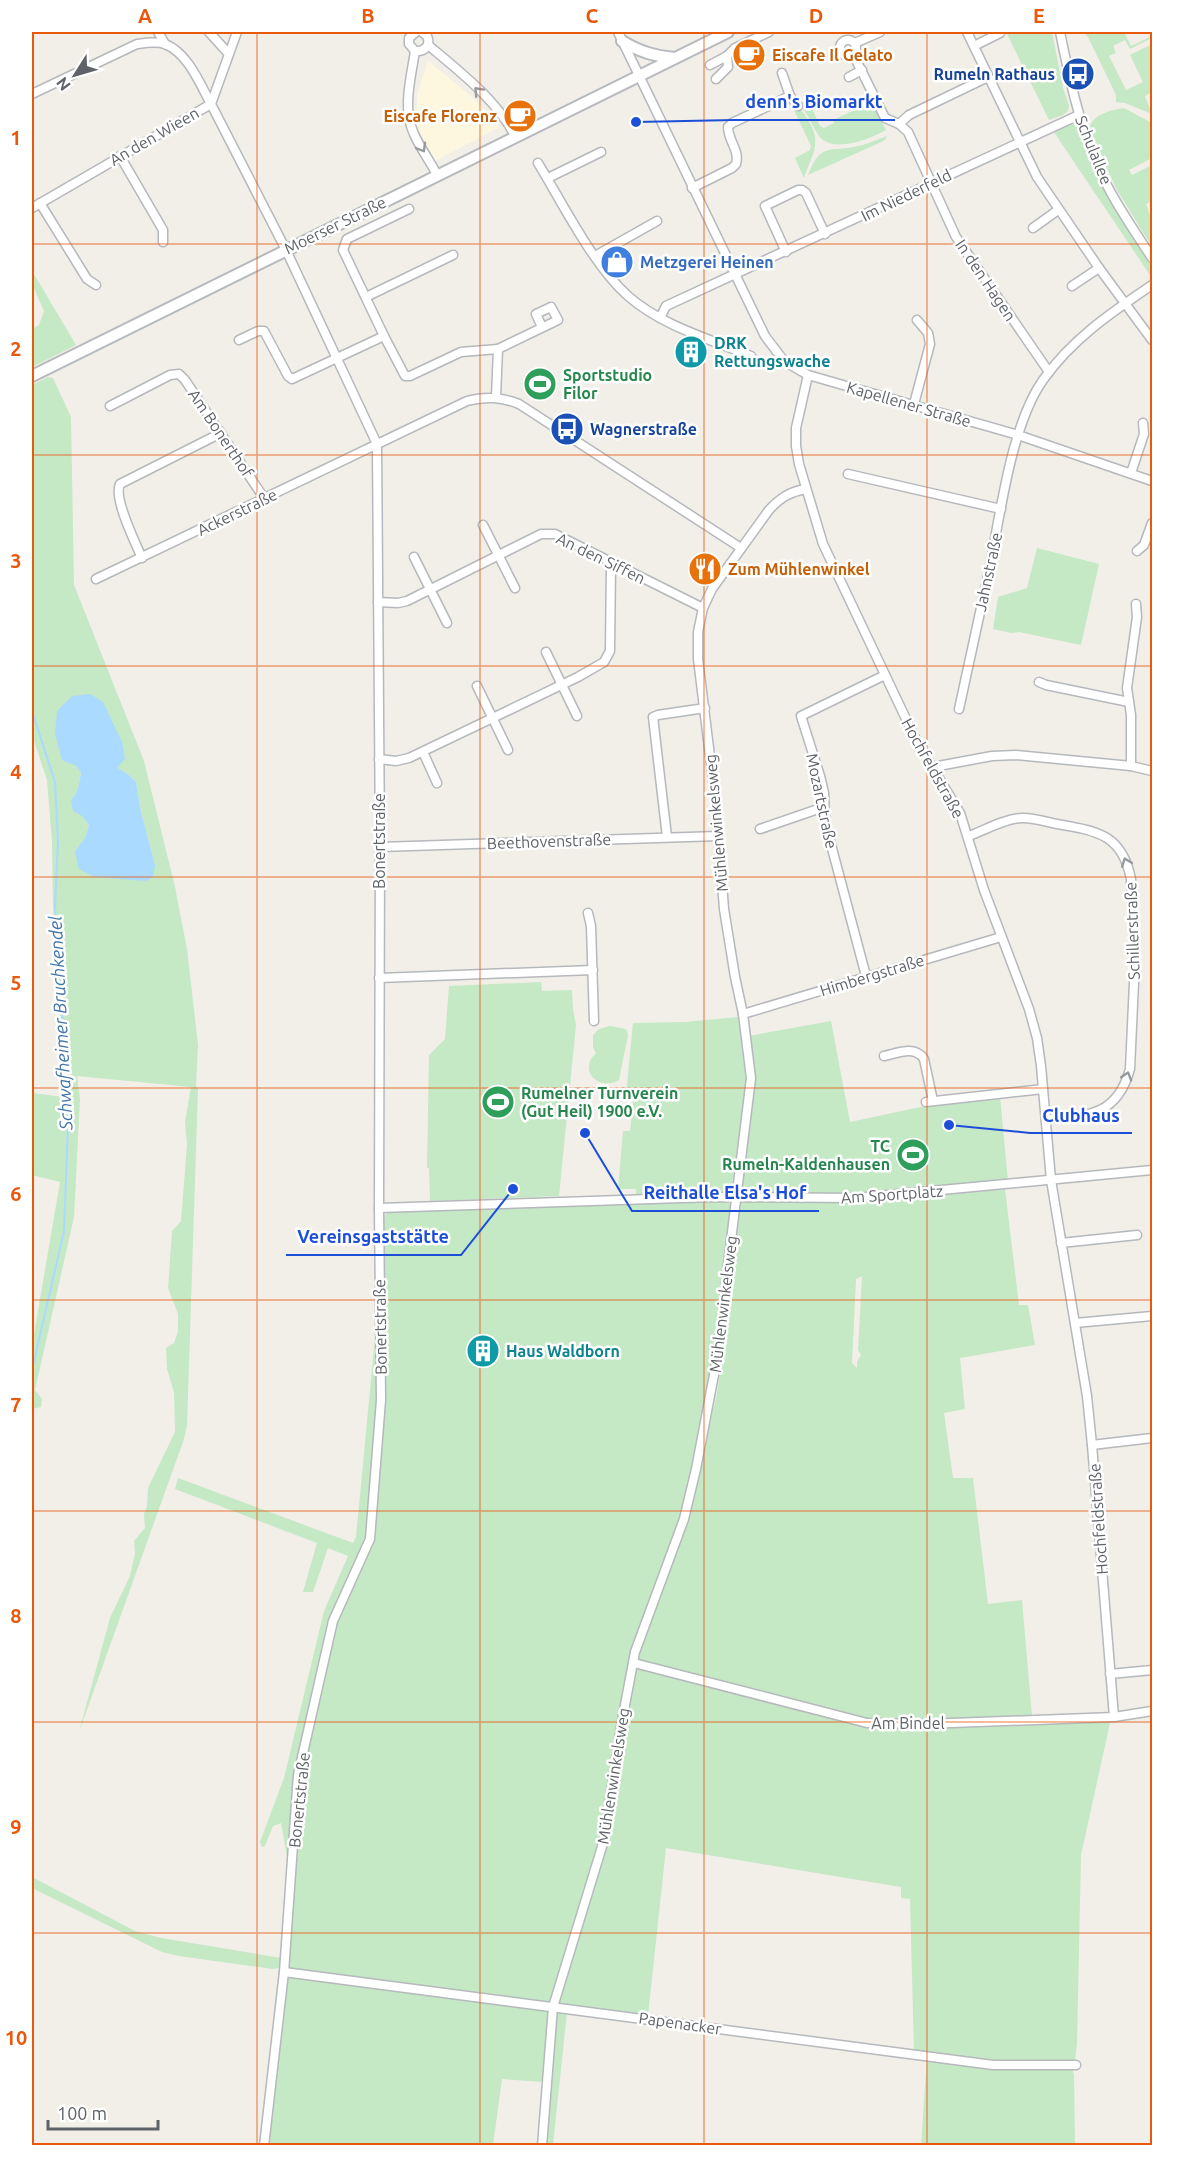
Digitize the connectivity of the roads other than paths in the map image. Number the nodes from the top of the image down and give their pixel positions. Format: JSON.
{"nodes":[{"id":1,"x":158,"y":32,"type":"edge"},
{"id":2,"x":209,"y":32,"type":"edge"},
{"id":3,"x":237,"y":32,"type":"edge"},
{"id":4,"x":421,"y":32,"type":"edge"},
{"id":5,"x":728,"y":32,"type":"edge"},
{"id":6,"x":769,"y":32,"type":"edge"},
{"id":7,"x":880,"y":32,"type":"edge"},
{"id":8,"x":967,"y":32,"type":"edge"},
{"id":9,"x":1060,"y":32,"type":"edge"},
{"id":10,"x":1000,"y":33,"type":"dead end"},
{"id":11,"x":620,"y":36,"type":"edge"},
{"id":12,"x":855,"y":43,"type":"junction"},
{"id":13,"x":165,"y":44,"type":"junction"},
{"id":14,"x":428,"y":45,"type":"junction"},
{"id":15,"x":974,"y":46,"type":"junction"},
{"id":16,"x":415,"y":51,"type":"junction"},
{"id":17,"x":228,"y":53,"type":"junction"},
{"id":18,"x":853,"y":54,"type":"junction"},
{"id":19,"x":727,"y":56,"type":"junction"},
{"id":20,"x":675,"y":58,"type":"junction"},
{"id":21,"x":862,"y":70,"type":"junction"},
{"id":22,"x":782,"y":73,"type":"dead end"},
{"id":23,"x":639,"y":75,"type":"junction"},
{"id":24,"x":849,"y":77,"type":"dead end"},
{"id":25,"x":988,"y":77,"type":"junction"},
{"id":26,"x":32,"y":94,"type":"edge"},
{"id":27,"x":790,"y":96,"type":"junction"},
{"id":28,"x":211,"y":104,"type":"junction"},
{"id":29,"x":798,"y":106,"type":"dead end"},
{"id":30,"x":1079,"y":115,"type":"junction"},
{"id":31,"x":899,"y":124,"type":"junction"},
{"id":32,"x":515,"y":136,"type":"junction"},
{"id":33,"x":1020,"y":141,"type":"junction"},
{"id":34,"x":601,"y":152,"type":"dead end"},
{"id":35,"x":120,"y":156,"type":"junction"},
{"id":36,"x":538,"y":163,"type":"dead end"},
{"id":37,"x":437,"y":175,"type":"junction"},
{"id":38,"x":548,"y":178,"type":"junction"},
{"id":39,"x":932,"y":182,"type":"junction"},
{"id":40,"x":692,"y":188,"type":"junction"},
{"id":41,"x":40,"y":203,"type":"junction"},
{"id":42,"x":32,"y":208,"type":"edge"},
{"id":43,"x":409,"y":209,"type":"dead end"},
{"id":44,"x":1058,"y":210,"type":"junction"},
{"id":45,"x":657,"y":221,"type":"dead end"},
{"id":46,"x":1033,"y":228,"type":"dead end"},
{"id":47,"x":825,"y":234,"type":"junction"},
{"id":48,"x":163,"y":242,"type":"dead end"},
{"id":49,"x":286,"y":250,"type":"junction"},
{"id":50,"x":786,"y":252,"type":"junction"},
{"id":51,"x":453,"y":255,"type":"dead end"},
{"id":52,"x":595,"y":256,"type":"junction"},
{"id":53,"x":1152,"y":258,"type":"edge"},
{"id":54,"x":1099,"y":268,"type":"junction"},
{"id":55,"x":735,"y":275,"type":"junction"},
{"id":56,"x":96,"y":285,"type":"dead end"},
{"id":57,"x":1152,"y":285,"type":"edge"},
{"id":58,"x":1072,"y":286,"type":"dead end"},
{"id":59,"x":366,"y":297,"type":"junction"},
{"id":60,"x":1125,"y":303,"type":"junction"},
{"id":61,"x":660,"y":318,"type":"junction"},
{"id":62,"x":917,"y":320,"type":"dead end"},
{"id":63,"x":543,"y":327,"type":"dead end"},
{"id":64,"x":384,"y":336,"type":"junction"},
{"id":65,"x":239,"y":340,"type":"dead end"},
{"id":66,"x":1152,"y":340,"type":"edge"},
{"id":67,"x":498,"y":349,"type":"junction"},
{"id":68,"x":751,"y":356,"type":"dead end"},
{"id":69,"x":337,"y":359,"type":"junction"},
{"id":70,"x":1049,"y":372,"type":"junction"},
{"id":71,"x":808,"y":375,"type":"junction"},
{"id":72,"x":32,"y":376,"type":"edge"},
{"id":73,"x":496,"y":397,"type":"junction"},
{"id":74,"x":914,"y":404,"type":"junction"},
{"id":75,"x":110,"y":406,"type":"dead end"},
{"id":76,"x":1143,"y":423,"type":"dead end"},
{"id":77,"x":221,"y":433,"type":"junction"},
{"id":78,"x":1018,"y":435,"type":"junction"},
{"id":79,"x":377,"y":444,"type":"junction"},
{"id":80,"x":1131,"y":473,"type":"junction"},
{"id":81,"x":848,"y":474,"type":"dead end"},
{"id":82,"x":1152,"y":481,"type":"edge"},
{"id":83,"x":806,"y":489,"type":"junction"},
{"id":84,"x":264,"y":498,"type":"junction"},
{"id":85,"x":1001,"y":509,"type":"junction"},
{"id":86,"x":1152,"y":523,"type":"edge"},
{"id":87,"x":483,"y":525,"type":"dead end"},
{"id":88,"x":741,"y":548,"type":"junction"},
{"id":89,"x":1137,"y":551,"type":"dead end"},
{"id":90,"x":414,"y":556,"type":"dead end"},
{"id":91,"x":499,"y":556,"type":"junction"},
{"id":92,"x":142,"y":558,"type":"junction"},
{"id":93,"x":611,"y":562,"type":"junction"},
{"id":94,"x":96,"y":579,"type":"dead end"},
{"id":95,"x":515,"y":588,"type":"dead end"},
{"id":96,"x":430,"y":589,"type":"junction"},
{"id":97,"x":378,"y":602,"type":"junction"},
{"id":98,"x":1136,"y":604,"type":"dead end"},
{"id":99,"x":703,"y":608,"type":"junction"},
{"id":100,"x":447,"y":623,"type":"dead end"},
{"id":101,"x":546,"y":652,"type":"dead end"},
{"id":102,"x":885,"y":675,"type":"junction"},
{"id":103,"x":1039,"y":682,"type":"dead end"},
{"id":104,"x":562,"y":685,"type":"junction"},
{"id":105,"x":477,"y":686,"type":"dead end"},
{"id":106,"x":1129,"y":702,"type":"junction"},
{"id":107,"x":705,"y":708,"type":"junction"},
{"id":108,"x":959,"y":709,"type":"dead end"},
{"id":109,"x":577,"y":716,"type":"dead end"},
{"id":110,"x":493,"y":719,"type":"junction"},
{"id":111,"x":508,"y":750,"type":"dead end"},
{"id":112,"x":423,"y":752,"type":"junction"},
{"id":113,"x":379,"y":759,"type":"junction"},
{"id":114,"x":1131,"y":766,"type":"junction"},
{"id":115,"x":933,"y":767,"type":"junction"},
{"id":116,"x":1152,"y":771,"type":"edge"},
{"id":117,"x":437,"y":783,"type":"dead end"},
{"id":118,"x":824,"y":807,"type":"junction"},
{"id":119,"x":760,"y":829,"type":"dead end"},
{"id":120,"x":719,"y":836,"type":"junction"},
{"id":121,"x":969,"y":836,"type":"junction"},
{"id":122,"x":667,"y":837,"type":"junction"},
{"id":123,"x":380,"y":847,"type":"junction"},
{"id":124,"x":588,"y":913,"type":"dead end"},
{"id":125,"x":1001,"y":937,"type":"junction"},
{"id":126,"x":593,"y":970,"type":"junction"},
{"id":127,"x":866,"y":976,"type":"junction"},
{"id":128,"x":379,"y":978,"type":"junction"},
{"id":129,"x":743,"y":1014,"type":"junction"},
{"id":130,"x":594,"y":1021,"type":"dead end"},
{"id":131,"x":884,"y":1056,"type":"dead end"},
{"id":132,"x":1043,"y":1089,"type":"junction"},
{"id":133,"x":1046,"y":1119,"type":"junction"},
{"id":134,"x":1152,"y":1170,"type":"edge"},
{"id":135,"x":1051,"y":1180,"type":"junction"},
{"id":136,"x":736,"y":1197,"type":"junction"},
{"id":137,"x":379,"y":1208,"type":"junction"},
{"id":138,"x":1137,"y":1235,"type":"dead end"},
{"id":139,"x":1061,"y":1243,"type":"junction"},
{"id":140,"x":1152,"y":1316,"type":"edge"},
{"id":141,"x":1075,"y":1323,"type":"junction"},
{"id":142,"x":1152,"y":1438,"type":"edge"},
{"id":143,"x":1092,"y":1445,"type":"junction"},
{"id":144,"x":634,"y":1663,"type":"junction"},
{"id":145,"x":1152,"y":1670,"type":"edge"},
{"id":146,"x":1110,"y":1674,"type":"junction"},
{"id":147,"x":1152,"y":1711,"type":"edge"},
{"id":148,"x":1114,"y":1717,"type":"junction"},
{"id":149,"x":284,"y":1972,"type":"junction"},
{"id":150,"x":553,"y":2007,"type":"junction"},
{"id":151,"x":1076,"y":2065,"type":"dead end"},
{"id":152,"x":264,"y":2145,"type":"edge"},
{"id":153,"x":542,"y":2145,"type":"edge"}],
"edges":[{"from":1,"to":13,"type":"street","name":"An den Wieen"},
{"from":2,"to":17,"type":"street"},
{"from":3,"to":17,"type":"street"},
{"from":4,"to":14,"type":"street"},
{"from":4,"to":16,"type":"street"},
{"from":5,"to":20,"type":"main road","name":"Moerser Straße"},
{"from":6,"to":19,"type":"street"},
{"from":7,"to":12,"type":"street"},
{"from":8,"to":15,"type":"street"},
{"from":9,"to":30,"type":"street","name":"Schulallee"},
{"from":10,"to":15,"type":"street"},
{"from":11,"to":20,"type":"main road"},
{"from":11,"to":23,"type":"street","name":"Kapellener Straße"},
{"from":12,"to":18,"type":"street"},
{"from":12,"to":18,"type":"street"},
{"from":13,"to":26,"type":"street"},
{"from":13,"to":28,"type":"street","name":"An den Wieen"},
{"from":14,"to":16,"type":"street"},
{"from":32,"to":14,"type":"street","one_way":true},
{"from":15,"to":25,"type":"street"},
{"from":16,"to":37,"type":"street","one_way":true},
{"from":17,"to":28,"type":"street"},
{"from":18,"to":21,"type":"street","name":"In den Hagen"},
{"from":19,"to":19,"type":"street"},
{"from":20,"to":23,"type":"main road","name":"Moerser Straße"},
{"from":21,"to":24,"type":"street"},
{"from":21,"to":31,"type":"street","name":"In den Hagen"},
{"from":22,"to":27,"type":"street"},
{"from":23,"to":32,"type":"main road","name":"Moerser Straße"},
{"from":23,"to":40,"type":"street","name":"Kapellener Straße"},
{"from":25,"to":31,"type":"street"},
{"from":25,"to":33,"type":"street"},
{"from":27,"to":29,"type":"street"},
{"from":27,"to":40,"type":"street"},
{"from":28,"to":35,"type":"street","name":"An den Wieen"},
{"from":28,"to":49,"type":"street","name":"Bonertstraße"},
{"from":30,"to":33,"type":"street","name":"Im Niederfeld"},
{"from":30,"to":53,"type":"street","name":"Schulallee"},
{"from":31,"to":39,"type":"street","name":"In den Hagen"},
{"from":32,"to":37,"type":"main road","name":"Moerser Straße"},
{"from":33,"to":39,"type":"street","name":"Im Niederfeld"},
{"from":33,"to":44,"type":"street"},
{"from":34,"to":38,"type":"street"},
{"from":35,"to":41,"type":"street","name":"An den Wieen"},
{"from":35,"to":48,"type":"street"},
{"from":36,"to":38,"type":"street"},
{"from":37,"to":49,"type":"main road","name":"Moerser Straße"},
{"from":38,"to":52,"type":"street"},
{"from":39,"to":47,"type":"street","name":"Im Niederfeld"},
{"from":39,"to":70,"type":"street","name":"In den Hagen"},
{"from":40,"to":55,"type":"street","name":"Kapellener Straße"},
{"from":41,"to":42,"type":"street","name":"An den Wieen"},
{"from":41,"to":56,"type":"street"},
{"from":43,"to":59,"type":"street"},
{"from":44,"to":46,"type":"street"},
{"from":44,"to":54,"type":"street"},
{"from":45,"to":52,"type":"street"},
{"from":47,"to":50,"type":"street","name":"Im Niederfeld"},
{"from":47,"to":50,"type":"street"},
{"from":49,"to":69,"type":"street","name":"Bonertstraße"},
{"from":49,"to":72,"type":"main road","name":"Moerser Straße"},
{"from":50,"to":55,"type":"street","name":"Im Niederfeld"},
{"from":51,"to":59,"type":"street"},
{"from":52,"to":61,"type":"street"},
{"from":54,"to":58,"type":"street"},
{"from":54,"to":60,"type":"street"},
{"from":55,"to":61,"type":"street"},
{"from":55,"to":71,"type":"street","name":"Kapellener Straße"},
{"from":57,"to":60,"type":"street","name":"Jahnstraße"},
{"from":59,"to":64,"type":"street"},
{"from":60,"to":66,"type":"street"},
{"from":60,"to":70,"type":"street","name":"Jahnstraße"},
{"from":61,"to":68,"type":"street"},
{"from":62,"to":74,"type":"street"},
{"from":63,"to":67,"type":"street"},
{"from":64,"to":67,"type":"street"},
{"from":64,"to":69,"type":"street"},
{"from":65,"to":69,"type":"street"},
{"from":67,"to":73,"type":"street"},
{"from":69,"to":79,"type":"street","name":"Bonertstraße"},
{"from":70,"to":78,"type":"street","name":"Jahnstraße"},
{"from":71,"to":74,"type":"street","name":"Kapellener Straße"},
{"from":71,"to":83,"type":"street","name":"Hochfeldstraße"},
{"from":73,"to":79,"type":"street"},
{"from":73,"to":88,"type":"street"},
{"from":74,"to":78,"type":"street","name":"Kapellener Straße"},
{"from":75,"to":77,"type":"street","name":"Am Bonerthof"},
{"from":76,"to":80,"type":"street"},
{"from":77,"to":84,"type":"street","name":"Am Bonerthof"},
{"from":77,"to":92,"type":"street"},
{"from":78,"to":80,"type":"street","name":"Kapellener Straße"},
{"from":78,"to":85,"type":"street","name":"Jahnstraße"},
{"from":79,"to":84,"type":"street","name":"Ackerstraße"},
{"from":79,"to":97,"type":"street","name":"Bonertstraße"},
{"from":80,"to":82,"type":"street","name":"Kapellener Straße"},
{"from":81,"to":85,"type":"street"},
{"from":83,"to":88,"type":"street","name":"Mühlenwinkelsweg"},
{"from":83,"to":102,"type":"street","name":"Hochfeldstraße"},
{"from":84,"to":92,"type":"street","name":"Ackerstraße"},
{"from":85,"to":108,"type":"street","name":"Jahnstraße"},
{"from":86,"to":89,"type":"street"},
{"from":87,"to":91,"type":"street"},
{"from":88,"to":99,"type":"street","name":"Mühlenwinkelsweg"},
{"from":90,"to":96,"type":"street"},
{"from":91,"to":93,"type":"street","name":"An den Siffen"},
{"from":91,"to":95,"type":"street"},
{"from":91,"to":96,"type":"street","name":"An den Siffen"},
{"from":92,"to":94,"type":"street","name":"Ackerstraße"},
{"from":93,"to":99,"type":"street","name":"An den Siffen"},
{"from":93,"to":104,"type":"street"},
{"from":96,"to":97,"type":"street","name":"An den Siffen"},
{"from":96,"to":100,"type":"street"},
{"from":97,"to":113,"type":"street","name":"Bonertstraße"},
{"from":98,"to":106,"type":"street"},
{"from":99,"to":107,"type":"street","name":"Mühlenwinkelsweg"},
{"from":101,"to":104,"type":"street"},
{"from":102,"to":115,"type":"street","name":"Hochfeldstraße"},
{"from":102,"to":118,"type":"street","name":"Mozartstraße"},
{"from":103,"to":106,"type":"street"},
{"from":104,"to":109,"type":"street"},
{"from":104,"to":110,"type":"street"},
{"from":105,"to":110,"type":"street"},
{"from":106,"to":114,"type":"street"},
{"from":107,"to":120,"type":"street","name":"Mühlenwinkelsweg"},
{"from":107,"to":122,"type":"street"},
{"from":110,"to":111,"type":"street"},
{"from":110,"to":112,"type":"street"},
{"from":112,"to":113,"type":"street"},
{"from":112,"to":117,"type":"street"},
{"from":113,"to":123,"type":"street","name":"Bonertstraße"},
{"from":114,"to":115,"type":"street"},
{"from":114,"to":116,"type":"street"},
{"from":115,"to":121,"type":"street","name":"Hochfeldstraße"},
{"from":118,"to":119,"type":"street"},
{"from":118,"to":127,"type":"street","name":"Mozartstraße"},
{"from":120,"to":122,"type":"street","name":"Beethovenstraße"},
{"from":120,"to":129,"type":"street","name":"Mühlenwinkelsweg"},
{"from":121,"to":125,"type":"street","name":"Hochfeldstraße"},
{"from":133,"to":121,"type":"street","name":"Schillerstraße","one_way":true},
{"from":122,"to":123,"type":"street","name":"Beethovenstraße"},
{"from":123,"to":128,"type":"street","name":"Bonertstraße"},
{"from":124,"to":126,"type":"street"},
{"from":125,"to":127,"type":"street","name":"Himbergstraße"},
{"from":125,"to":132,"type":"street","name":"Hochfeldstraße"},
{"from":126,"to":128,"type":"street"},
{"from":126,"to":130,"type":"street"},
{"from":127,"to":129,"type":"street","name":"Himbergstraße"},
{"from":128,"to":137,"type":"street","name":"Bonertstraße"},
{"from":129,"to":136,"type":"street","name":"Mühlenwinkelsweg"},
{"from":131,"to":132,"type":"street"},
{"from":132,"to":133,"type":"street","name":"Hochfeldstraße"},
{"from":133,"to":135,"type":"street","name":"Hochfeldstraße"},
{"from":134,"to":135,"type":"street","name":"Am Sportplatz"},
{"from":135,"to":136,"type":"street","name":"Am Sportplatz"},
{"from":135,"to":139,"type":"street","name":"Hochfeldstraße"},
{"from":136,"to":137,"type":"street","name":"Am Sportplatz"},
{"from":136,"to":144,"type":"street","name":"Mühlenwinkelsweg"},
{"from":137,"to":149,"type":"street","name":"Bonertstraße"},
{"from":138,"to":139,"type":"street"},
{"from":139,"to":141,"type":"street","name":"Hochfeldstraße"},
{"from":140,"to":141,"type":"street"},
{"from":141,"to":143,"type":"street","name":"Hochfeldstraße"},
{"from":142,"to":143,"type":"street"},
{"from":143,"to":146,"type":"street","name":"Hochfeldstraße"},
{"from":144,"to":148,"type":"street","name":"Am Bindel"},
{"from":144,"to":150,"type":"street","name":"Mühlenwinkelsweg"},
{"from":145,"to":146,"type":"street"},
{"from":146,"to":148,"type":"street","name":"Hochfeldstraße"},
{"from":147,"to":148,"type":"street","name":"Am Bindel"},
{"from":149,"to":150,"type":"street","name":"Papenacker"},
{"from":149,"to":152,"type":"street","name":"Bonertstraße"},
{"from":150,"to":151,"type":"street","name":"Papenacker"},
{"from":150,"to":153,"type":"street","name":"Mühlenwinkelsweg"}]}
